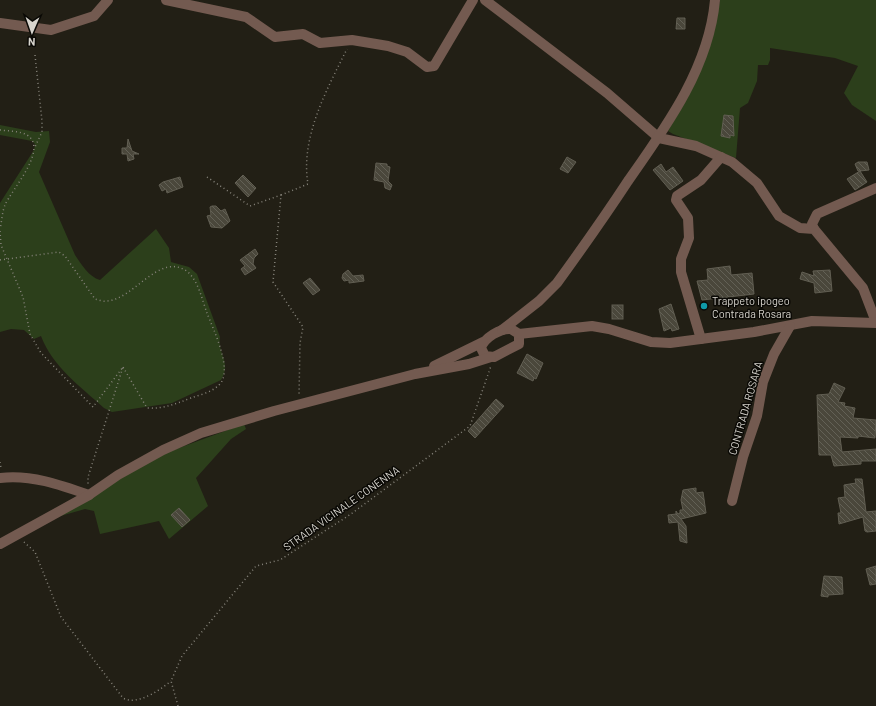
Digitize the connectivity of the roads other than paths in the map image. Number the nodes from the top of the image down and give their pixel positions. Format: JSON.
{"nodes":[{"id":1,"x":108,"y":0,"type":"edge"},
{"id":2,"x":166,"y":0,"type":"edge"},
{"id":3,"x":473,"y":0,"type":"edge"},
{"id":4,"x":485,"y":0,"type":"edge"},
{"id":5,"x":715,"y":0,"type":"edge"},
{"id":6,"x":0,"y":23,"type":"edge"},
{"id":7,"x":658,"y":138,"type":"junction"},
{"id":8,"x":721,"y":157,"type":"junction"},
{"id":9,"x":876,"y":188,"type":"edge"},
{"id":10,"x":814,"y":229,"type":"junction"},
{"id":11,"x":531,"y":307,"type":"junction"},
{"id":12,"x":876,"y":322,"type":"edge"},
{"id":13,"x":790,"y":326,"type":"junction"},
{"id":14,"x":502,"y":330,"type":"junction"},
{"id":15,"x":518,"y":336,"type":"junction"},
{"id":16,"x":701,"y":339,"type":"junction"},
{"id":17,"x":483,"y":342,"type":"junction"},
{"id":18,"x":493,"y":357,"type":"junction"},
{"id":19,"x":416,"y":374,"type":"junction"},
{"id":20,"x":0,"y":478,"type":"edge"},
{"id":21,"x":89,"y":494,"type":"junction"},
{"id":22,"x":732,"y":501,"type":"dead end"},
{"id":23,"x":0,"y":544,"type":"edge"}],
"edges":[{"from":1,"to":6,"type":"street"},
{"from":2,"to":3,"type":"street"},
{"from":4,"to":7,"type":"street"},
{"from":5,"to":7,"type":"street"},
{"from":7,"to":8,"type":"street"},
{"from":7,"to":11,"type":"street"},
{"from":8,"to":10,"type":"street"},
{"from":8,"to":16,"type":"street"},
{"from":9,"to":10,"type":"street"},
{"from":10,"to":12,"type":"street"},
{"from":11,"to":14,"type":"street"},
{"from":11,"to":15,"type":"street"},
{"from":12,"to":13,"type":"street"},
{"from":13,"to":16,"type":"street"},
{"from":13,"to":22,"type":"street","name":"CONTRADA ROSARA"},
{"from":14,"to":15,"type":"street"},
{"from":14,"to":17,"type":"street"},
{"from":15,"to":16,"type":"street"},
{"from":15,"to":18,"type":"street"},
{"from":17,"to":18,"type":"street"},
{"from":17,"to":19,"type":"street"},
{"from":18,"to":19,"type":"street"},
{"from":19,"to":21,"type":"street"},
{"from":20,"to":21,"type":"street"},
{"from":21,"to":23,"type":"street"}]}
